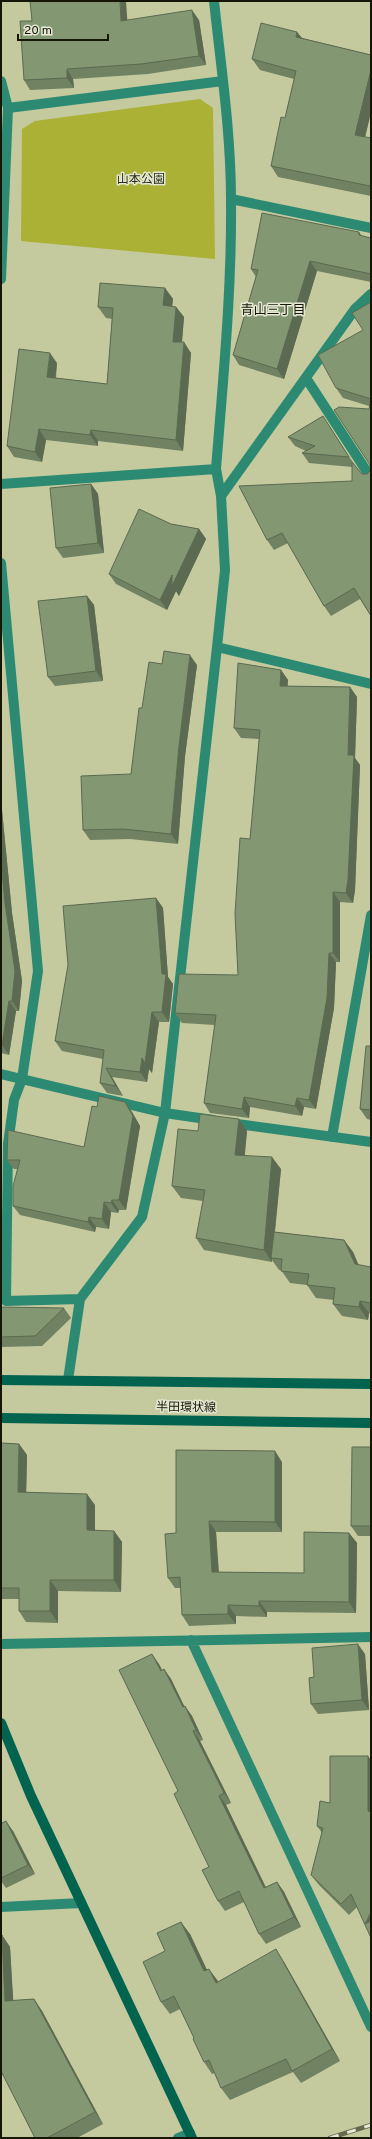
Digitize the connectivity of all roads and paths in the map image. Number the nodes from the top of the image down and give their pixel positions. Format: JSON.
{"nodes":[{"id":1,"x":214,"y":1,"type":"edge"},
{"id":2,"x":1,"y":80,"type":"edge"},
{"id":3,"x":223,"y":81,"type":"junction"},
{"id":4,"x":8,"y":108,"type":"junction"},
{"id":5,"x":231,"y":199,"type":"junction"},
{"id":6,"x":371,"y":228,"type":"edge"},
{"id":7,"x":1,"y":279,"type":"edge"},
{"id":8,"x":371,"y":294,"type":"edge"},
{"id":9,"x":306,"y":378,"type":"junction"},
{"id":10,"x":216,"y":469,"type":"junction"},
{"id":11,"x":371,"y":478,"type":"edge"},
{"id":12,"x":1,"y":484,"type":"edge"},
{"id":13,"x":221,"y":496,"type":"junction"},
{"id":14,"x":1,"y":563,"type":"edge"},
{"id":15,"x":217,"y":648,"type":"junction"},
{"id":16,"x":371,"y":684,"type":"edge"},
{"id":17,"x":371,"y":915,"type":"edge"},
{"id":18,"x":1,"y":1074,"type":"edge"},
{"id":19,"x":22,"y":1079,"type":"junction"},
{"id":20,"x":165,"y":1113,"type":"junction"},
{"id":21,"x":332,"y":1137,"type":"junction"},
{"id":22,"x":371,"y":1142,"type":"edge"},
{"id":23,"x":80,"y":1299,"type":"junction"},
{"id":24,"x":1,"y":1380,"type":"edge"},
{"id":25,"x":68,"y":1380,"type":"junction"},
{"id":26,"x":371,"y":1384,"type":"edge"},
{"id":27,"x":1,"y":1418,"type":"edge"},
{"id":28,"x":371,"y":1423,"type":"edge"},
{"id":29,"x":371,"y":1637,"type":"edge"},
{"id":30,"x":191,"y":1640,"type":"junction"},
{"id":31,"x":1,"y":1644,"type":"edge"},
{"id":32,"x":1,"y":1723,"type":"edge"},
{"id":33,"x":81,"y":1903,"type":"junction"},
{"id":34,"x":1,"y":1907,"type":"edge"},
{"id":35,"x":371,"y":2027,"type":"edge"},
{"id":36,"x":191,"y":2136,"type":"edge"},
{"id":37,"x":178,"y":2138,"type":"edge"}],
"edges":[{"from":1,"to":3,"type":"street"},
{"from":2,"to":4,"type":"street"},
{"from":3,"to":4,"type":"street"},
{"from":3,"to":5,"type":"street"},
{"from":4,"to":7,"type":"street"},
{"from":5,"to":6,"type":"street"},
{"from":5,"to":10,"type":"street"},
{"from":8,"to":9,"type":"street"},
{"from":9,"to":11,"type":"street"},
{"from":9,"to":13,"type":"street"},
{"from":10,"to":12,"type":"street"},
{"from":10,"to":13,"type":"street"},
{"from":13,"to":15,"type":"street"},
{"from":14,"to":19,"type":"street"},
{"from":15,"to":16,"type":"street"},
{"from":15,"to":20,"type":"street"},
{"from":17,"to":21,"type":"street"},
{"from":18,"to":19,"type":"street"},
{"from":19,"to":20,"type":"street"},
{"from":19,"to":23,"type":"street"},
{"from":20,"to":21,"type":"street"},
{"from":20,"to":23,"type":"street"},
{"from":21,"to":22,"type":"street"},
{"from":23,"to":25,"type":"street"},
{"from":24,"to":25,"type":"main road","name":"半田環状線"},
{"from":25,"to":26,"type":"main road","name":"半田環状線"},
{"from":27,"to":28,"type":"main road","name":"半田環状線"},
{"from":29,"to":30,"type":"street"},
{"from":30,"to":31,"type":"street"},
{"from":30,"to":35,"type":"street"},
{"from":32,"to":33,"type":"main road"},
{"from":33,"to":34,"type":"street"},
{"from":33,"to":36,"type":"main road"},
{"from":36,"to":37,"type":"street"}]}
